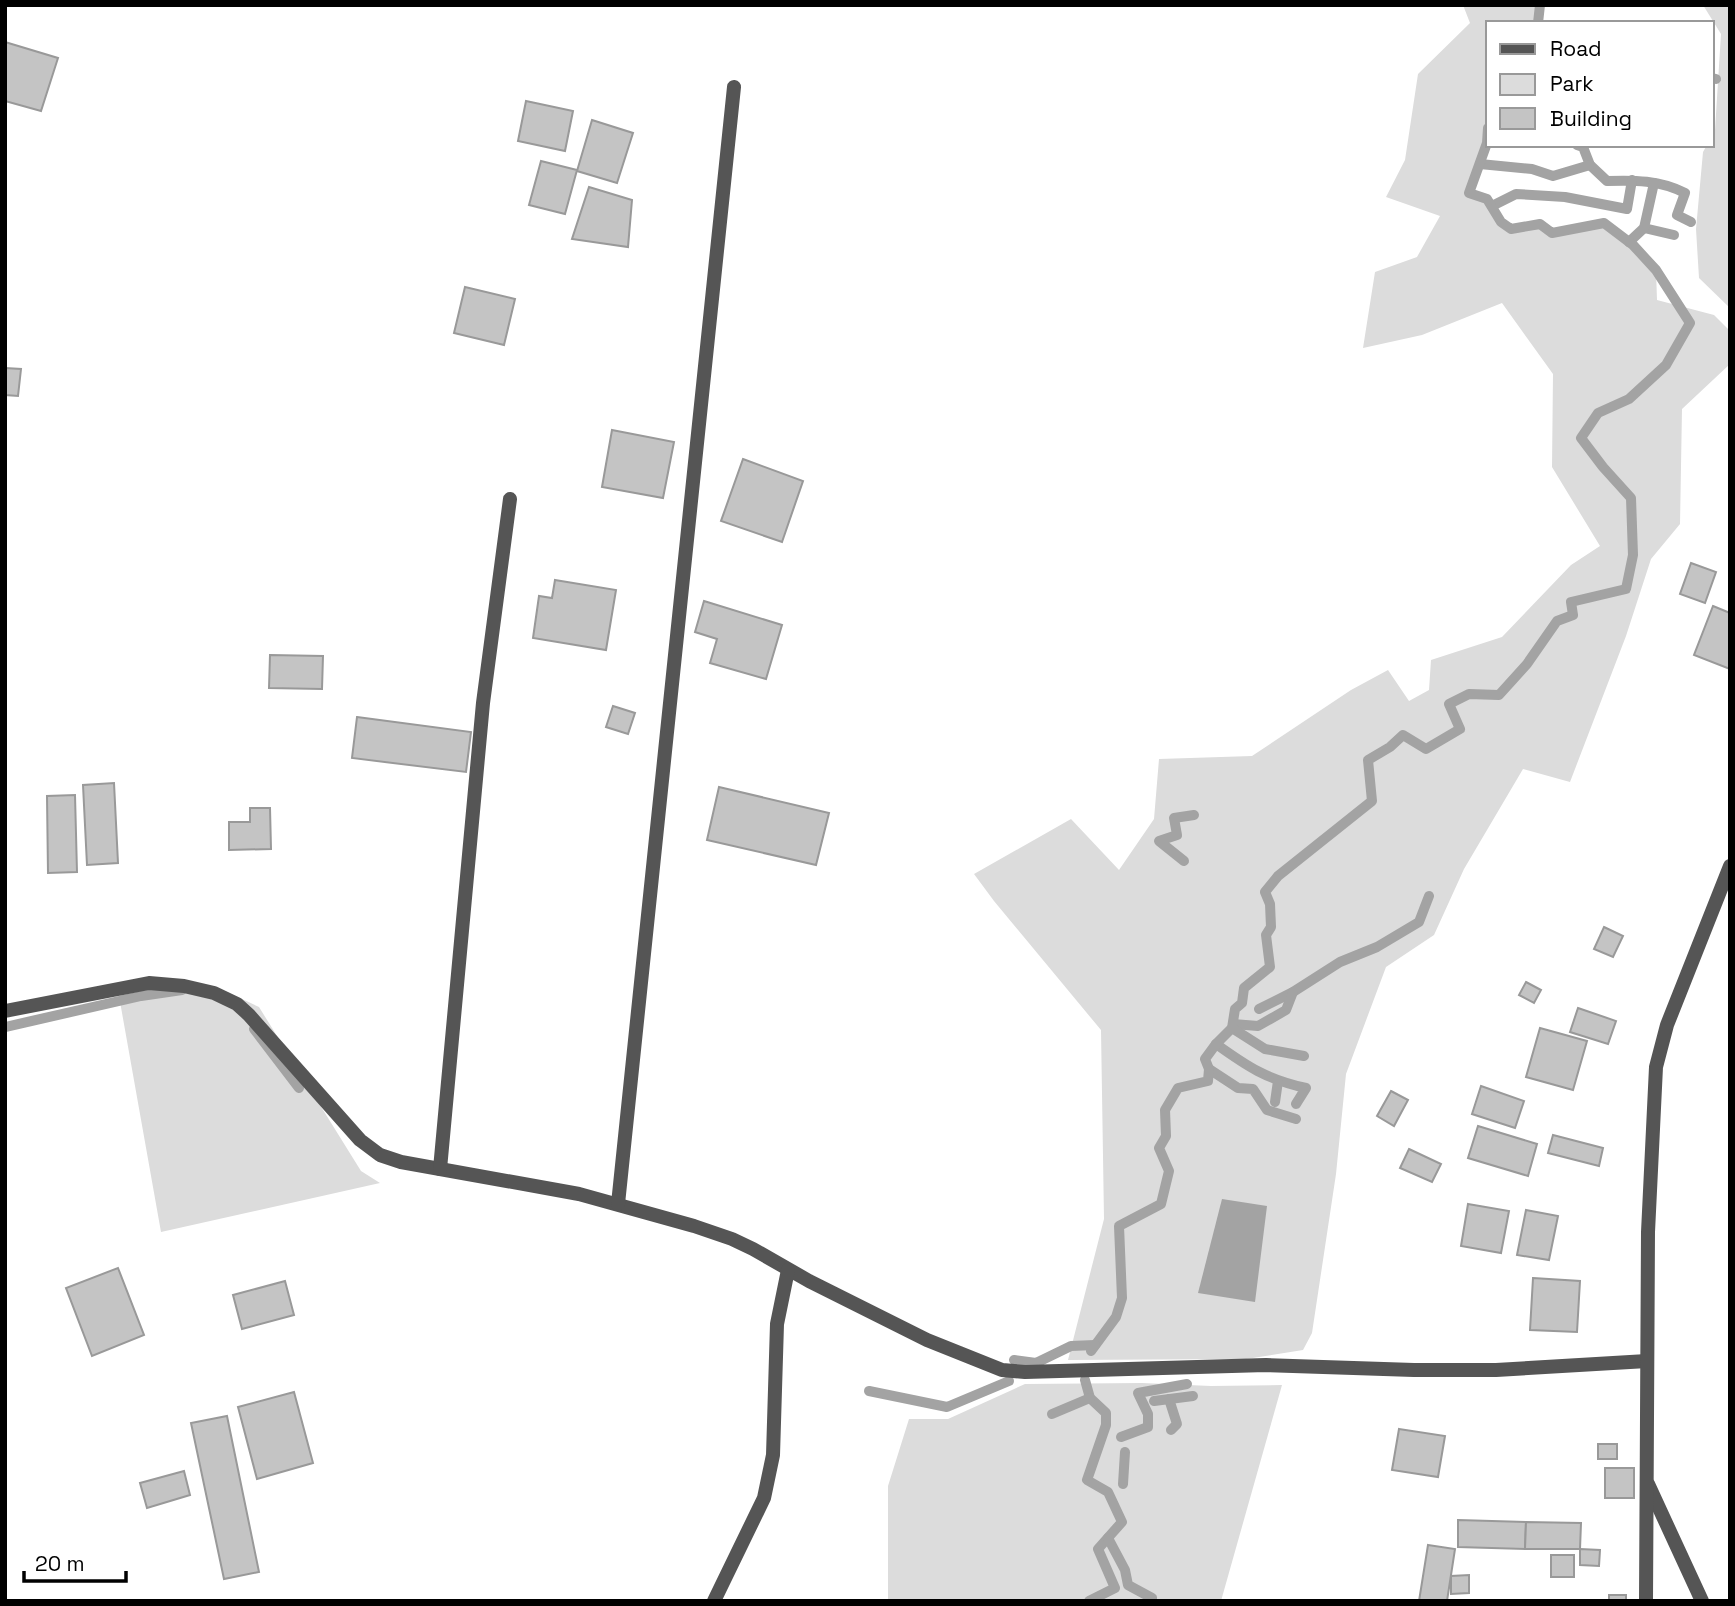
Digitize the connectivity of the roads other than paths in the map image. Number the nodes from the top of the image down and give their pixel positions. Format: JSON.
{"nodes":[{"id":1,"x":734,"y":86,"type":"dead end"},
{"id":2,"x":510,"y":499,"type":"dead end"},
{"id":3,"x":1730,"y":866,"type":"edge"},
{"id":4,"x":5,"y":1012,"type":"edge"},
{"id":5,"x":440,"y":1168,"type":"junction"},
{"id":6,"x":618,"y":1204,"type":"junction"},
{"id":7,"x":788,"y":1270,"type":"junction"},
{"id":8,"x":1647,"y":1361,"type":"junction"},
{"id":9,"x":1646,"y":1480,"type":"junction"},
{"id":10,"x":714,"y":1601,"type":"edge"},
{"id":11,"x":1646,"y":1601,"type":"edge"},
{"id":12,"x":1702,"y":1601,"type":"edge"}],
"edges":[{"from":1,"to":6,"type":"street"},
{"from":2,"to":5,"type":"street"},
{"from":3,"to":8,"type":"street"},
{"from":4,"to":5,"type":"street"},
{"from":5,"to":6,"type":"street"},
{"from":6,"to":7,"type":"street"},
{"from":7,"to":8,"type":"street"},
{"from":7,"to":10,"type":"street"},
{"from":8,"to":9,"type":"street"},
{"from":9,"to":11,"type":"street"},
{"from":9,"to":12,"type":"street"}]}
